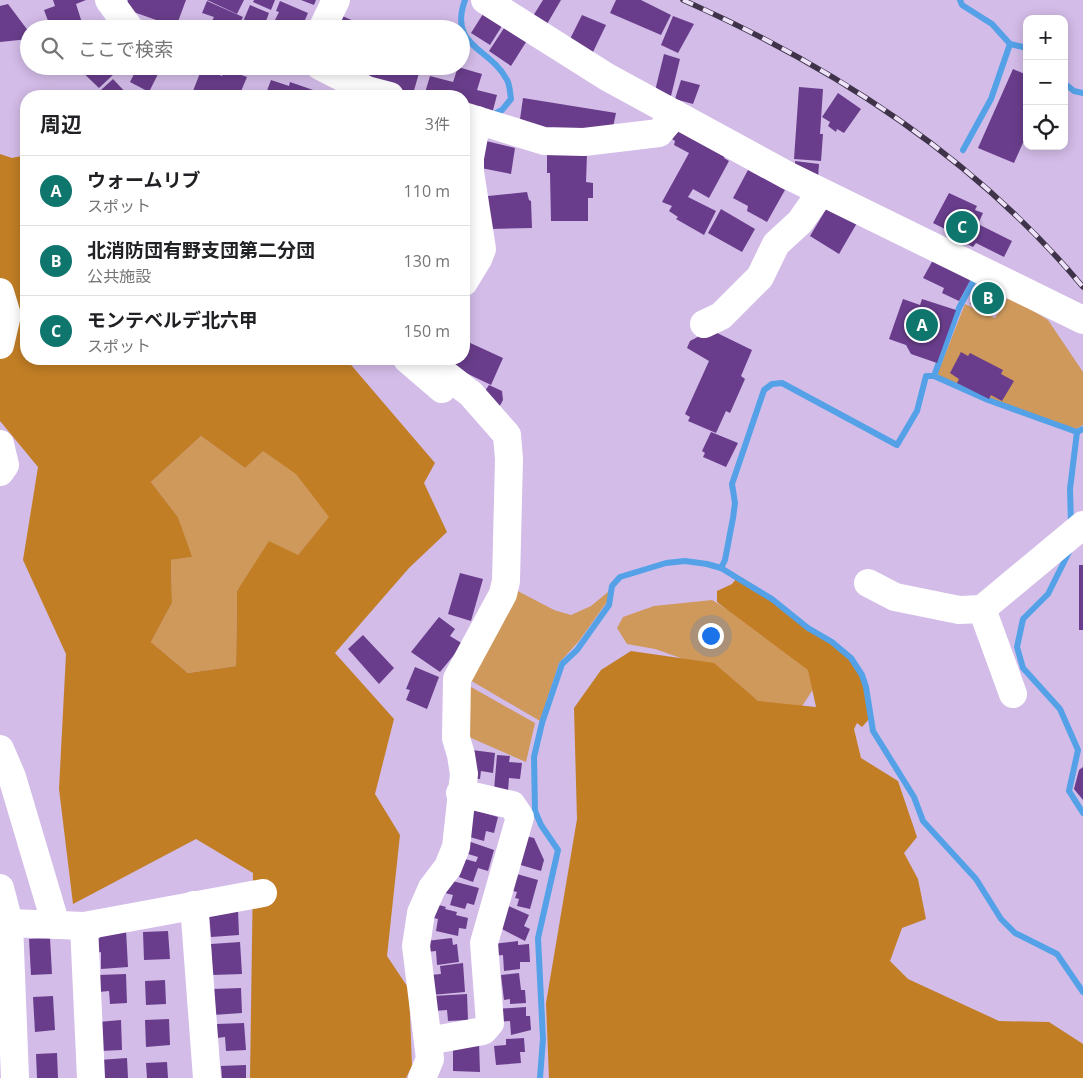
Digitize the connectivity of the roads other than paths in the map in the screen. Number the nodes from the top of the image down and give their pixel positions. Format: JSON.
{"nodes":[{"id":1,"x":109,"y":0,"type":"edge"},
{"id":2,"x":336,"y":0,"type":"edge"},
{"id":3,"x":485,"y":0,"type":"edge"},
{"id":4,"x":123,"y":20,"type":"edge"},
{"id":5,"x":326,"y":20,"type":"edge"},
{"id":6,"x":329,"y":75,"type":"edge"},
{"id":7,"x":343,"y":88,"type":"edge"},
{"id":8,"x":367,"y":90,"type":"edge"},
{"id":9,"x":675,"y":114,"type":"junction"},
{"id":10,"x":470,"y":118,"type":"edge"},
{"id":11,"x":470,"y":158,"type":"edge"},
{"id":12,"x":470,"y":158,"type":"edge"},
{"id":13,"x":470,"y":172,"type":"edge"},
{"id":14,"x":470,"y":172,"type":"edge"},
{"id":15,"x":821,"y":192,"type":"junction"},
{"id":16,"x":470,"y":272,"type":"edge"},
{"id":17,"x":0,"y":292,"type":"edge"},
{"id":18,"x":1072,"y":316,"type":"edge"},
{"id":19,"x":704,"y":324,"type":"dead end"},
{"id":20,"x":1083,"y":341,"type":"edge"},
{"id":21,"x":0,"y":345,"type":"edge"},
{"id":22,"x":415,"y":365,"type":"edge"},
{"id":23,"x":435,"y":365,"type":"edge"},
{"id":24,"x":0,"y":444,"type":"edge"},
{"id":25,"x":508,"y":459,"type":"junction"},
{"id":26,"x":0,"y":472,"type":"edge"},
{"id":27,"x":1083,"y":525,"type":"edge"},
{"id":28,"x":868,"y":583,"type":"dead end"},
{"id":29,"x":982,"y":609,"type":"junction"},
{"id":30,"x":1013,"y":694,"type":"dead end"},
{"id":31,"x":0,"y":749,"type":"edge"},
{"id":32,"x":460,"y":793,"type":"junction"},
{"id":33,"x":0,"y":888,"type":"edge"},
{"id":34,"x":263,"y":893,"type":"dead end"},
{"id":35,"x":194,"y":905,"type":"junction"},
{"id":36,"x":9,"y":923,"type":"junction"},
{"id":37,"x":56,"y":925,"type":"junction"},
{"id":38,"x":84,"y":926,"type":"junction"},
{"id":39,"x":428,"y":1041,"type":"junction"},
{"id":40,"x":15,"y":1078,"type":"edge"},
{"id":41,"x":91,"y":1078,"type":"edge"},
{"id":42,"x":207,"y":1078,"type":"edge"},
{"id":43,"x":422,"y":1078,"type":"edge"}],
"edges":[{"from":1,"to":4,"type":"street"},
{"from":2,"to":5,"type":"street"},
{"from":3,"to":9,"type":"street"},
{"from":6,"to":7,"type":"street"},
{"from":7,"to":8,"type":"street"},
{"from":9,"to":10,"type":"street"},
{"from":9,"to":15,"type":"street"},
{"from":10,"to":11,"type":"street"},
{"from":12,"to":13,"type":"street"},
{"from":14,"to":16,"type":"street"},
{"from":15,"to":18,"type":"street"},
{"from":15,"to":19,"type":"street"},
{"from":17,"to":21,"type":"street"},
{"from":18,"to":20,"type":"street"},
{"from":22,"to":25,"type":"street"},
{"from":23,"to":25,"type":"street"},
{"from":24,"to":26,"type":"street"},
{"from":25,"to":32,"type":"street"},
{"from":27,"to":29,"type":"street"},
{"from":28,"to":29,"type":"street"},
{"from":29,"to":30,"type":"street"},
{"from":31,"to":37,"type":"street"},
{"from":32,"to":39,"type":"street"},
{"from":32,"to":39,"type":"street"},
{"from":33,"to":36,"type":"street"},
{"from":34,"to":35,"type":"street"},
{"from":35,"to":38,"type":"street"},
{"from":35,"to":42,"type":"street"},
{"from":36,"to":37,"type":"street"},
{"from":36,"to":40,"type":"street"},
{"from":37,"to":38,"type":"street"},
{"from":38,"to":41,"type":"street"},
{"from":39,"to":43,"type":"street"}]}
